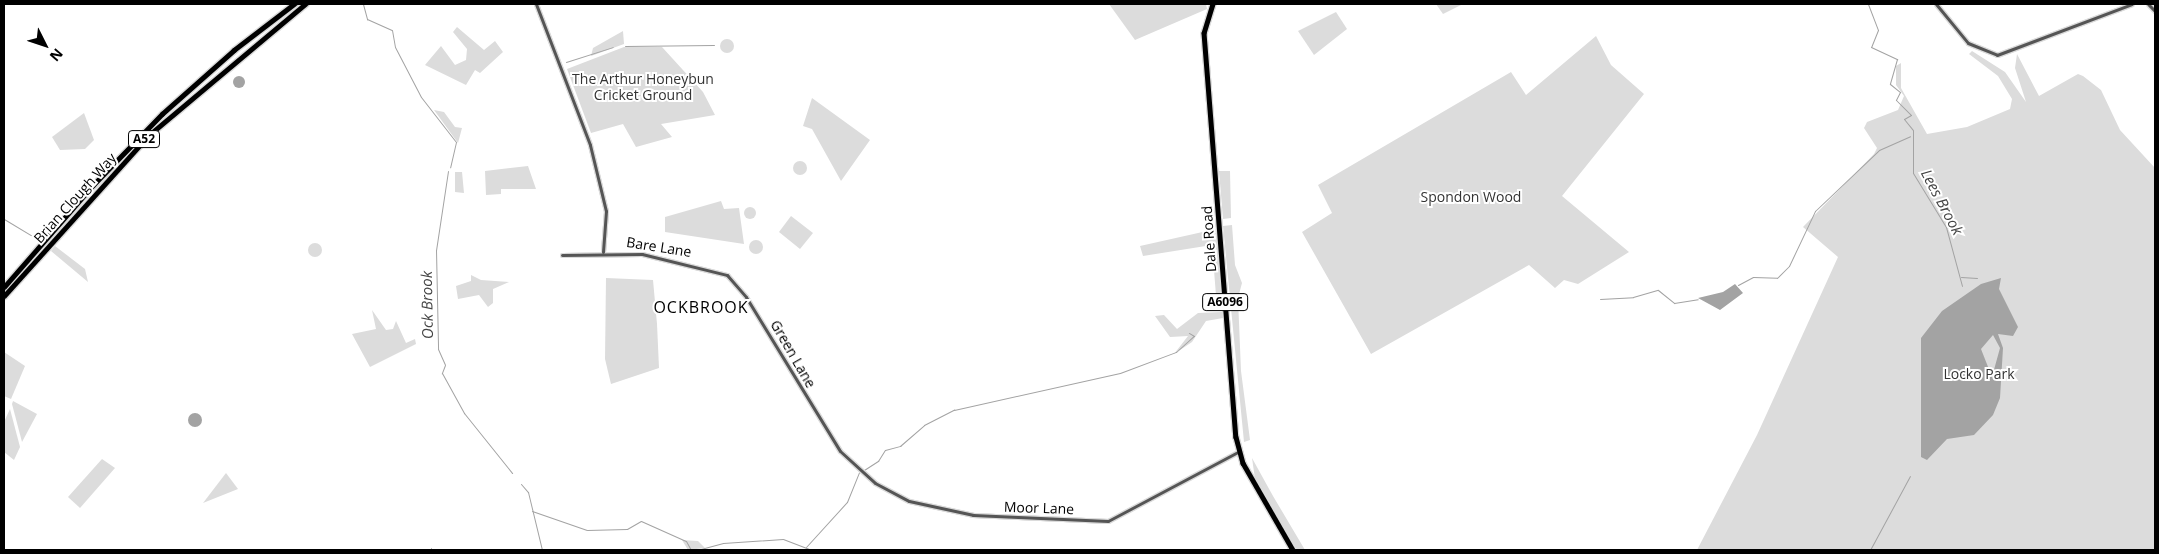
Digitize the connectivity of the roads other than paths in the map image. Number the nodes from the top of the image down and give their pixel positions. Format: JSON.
{"nodes":[{"id":1,"x":294,"y":4,"type":"edge"},
{"id":2,"x":305,"y":4,"type":"edge"},
{"id":3,"x":536,"y":4,"type":"edge"},
{"id":4,"x":1213,"y":4,"type":"edge"},
{"id":5,"x":1936,"y":4,"type":"edge"},
{"id":6,"x":2132,"y":4,"type":"edge"},
{"id":7,"x":2148,"y":4,"type":"edge"},
{"id":8,"x":2155,"y":11,"type":"edge"},
{"id":9,"x":603,"y":252,"type":"junction"},
{"id":10,"x":562,"y":255,"type":"dead end"},
{"id":11,"x":722,"y":272,"type":"joint"},
{"id":12,"x":4,"y":287,"type":"edge"},
{"id":13,"x":4,"y":296,"type":"edge"},
{"id":14,"x":840,"y":451,"type":"joint"},
{"id":15,"x":1238,"y":452,"type":"junction"},
{"id":16,"x":1293,"y":550,"type":"edge"}],
"edges":[{"from":1,"to":12,"type":"main road","name":"Brian Clough Way","number":"A52"},
{"from":2,"to":13,"type":"main road","name":"Brian Clough Way","number":"A52"},
{"from":3,"to":9,"type":"street"},
{"from":4,"to":15,"type":"main road","name":"Dale Road","number":"A6096"},
{"from":5,"to":6,"type":"street"},
{"from":7,"to":8,"type":"street"},
{"from":9,"to":10,"type":"street","name":"Bare Lane"},
{"from":9,"to":11,"type":"street","name":"Bare Lane"},
{"from":11,"to":14,"type":"street","name":"Green Lane"},
{"from":14,"to":15,"type":"street","name":"Moor Lane"},
{"from":15,"to":16,"type":"main road","name":"Dale Road","number":"A6096"}]}
